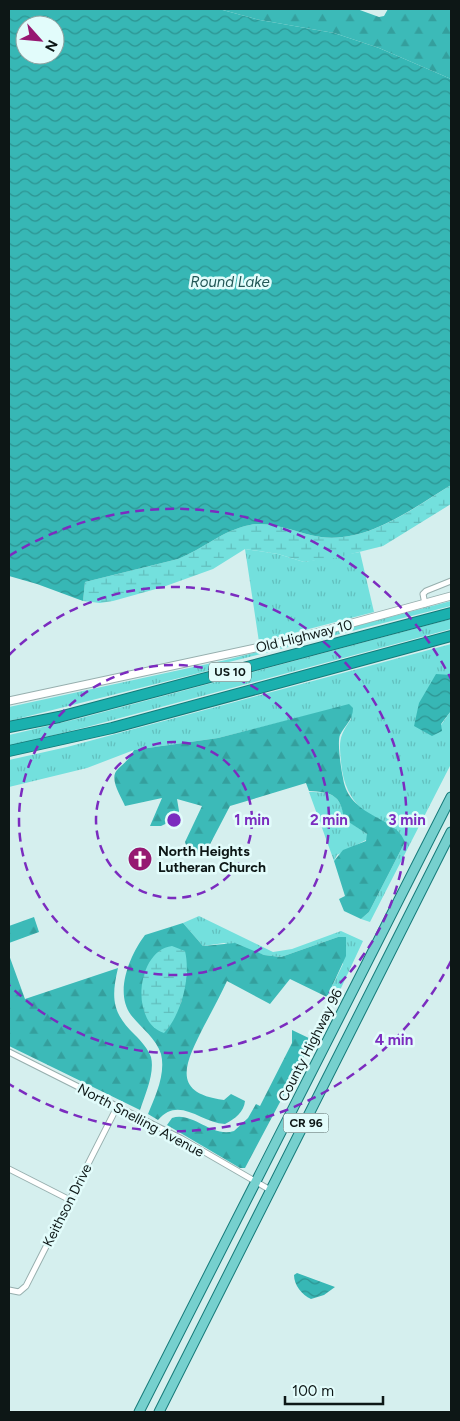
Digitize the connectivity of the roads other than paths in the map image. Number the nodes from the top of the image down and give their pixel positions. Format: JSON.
{"nodes":[{"id":1,"x":451,"y":581,"type":"edge"},
{"id":2,"x":451,"y":596,"type":"edge"},
{"id":3,"x":425,"y":604,"type":"junction"},
{"id":4,"x":451,"y":613,"type":"edge"},
{"id":5,"x":451,"y":636,"type":"edge"},
{"id":6,"x":9,"y":701,"type":"edge"},
{"id":7,"x":9,"y":728,"type":"edge"},
{"id":8,"x":9,"y":750,"type":"edge"},
{"id":9,"x":451,"y":797,"type":"edge"},
{"id":10,"x":451,"y":832,"type":"edge"},
{"id":11,"x":9,"y":1052,"type":"edge"},
{"id":12,"x":117,"y":1107,"type":"junction"},
{"id":13,"x":9,"y":1169,"type":"edge"},
{"id":14,"x":256,"y":1183,"type":"junction"},
{"id":15,"x":272,"y":1190,"type":"junction"},
{"id":16,"x":70,"y":1200,"type":"junction"},
{"id":17,"x":9,"y":1290,"type":"edge"},
{"id":18,"x":139,"y":1412,"type":"edge"},
{"id":19,"x":159,"y":1412,"type":"edge"}],
"edges":[{"from":1,"to":3,"type":"street"},
{"from":2,"to":3,"type":"street","name":"Old Highway 10"},
{"from":3,"to":6,"type":"street","name":"Old Highway 10"},
{"from":4,"to":7,"type":"highway","number":"US 10"},
{"from":5,"to":8,"type":"highway","number":"US 10"},
{"from":9,"to":14,"type":"main road","name":"County Highway 96","number":"CR 96"},
{"from":10,"to":15,"type":"main road","number":"CR 96"},
{"from":11,"to":12,"type":"street","name":"North Snelling Avenue"},
{"from":12,"to":14,"type":"street","name":"North Snelling Avenue"},
{"from":12,"to":16,"type":"street","name":"Keithson Drive"},
{"from":13,"to":16,"type":"street"},
{"from":14,"to":15,"type":"street","name":"North Snelling Avenue"},
{"from":14,"to":18,"type":"main road","name":"County Highway 96","number":"CR 96"},
{"from":15,"to":19,"type":"main road","number":"CR 96"},
{"from":16,"to":17,"type":"street","name":"Keithson Drive"}]}
